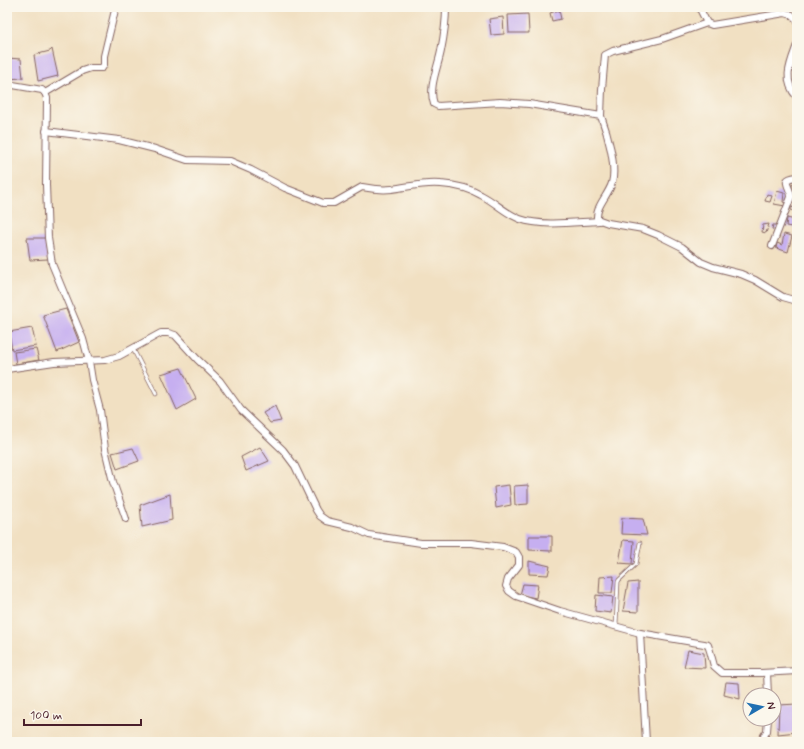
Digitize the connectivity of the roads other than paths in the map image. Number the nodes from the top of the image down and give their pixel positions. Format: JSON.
{"nodes":[{"id":1,"x":446,"y":7,"type":"edge"},
{"id":2,"x":699,"y":7,"type":"edge"},
{"id":3,"x":115,"y":10,"type":"dead end"},
{"id":4,"x":797,"y":20,"type":"edge"},
{"id":5,"x":707,"y":23,"type":"junction"},
{"id":6,"x":797,"y":45,"type":"edge"},
{"id":7,"x":7,"y":84,"type":"edge"},
{"id":8,"x":45,"y":93,"type":"junction"},
{"id":9,"x":797,"y":97,"type":"edge"},
{"id":10,"x":601,"y":116,"type":"junction"},
{"id":11,"x":46,"y":130,"type":"junction"},
{"id":12,"x":797,"y":177,"type":"edge"},
{"id":13,"x":599,"y":221,"type":"junction"},
{"id":14,"x":772,"y":246,"type":"dead end"},
{"id":15,"x":797,"y":301,"type":"edge"},
{"id":16,"x":133,"y":349,"type":"junction"},
{"id":17,"x":89,"y":361,"type":"junction"},
{"id":18,"x":7,"y":369,"type":"edge"},
{"id":19,"x":156,"y":394,"type":"dead end"},
{"id":20,"x":126,"y":519,"type":"dead end"},
{"id":21,"x":640,"y":543,"type":"dead end"},
{"id":22,"x":616,"y":626,"type":"junction"},
{"id":23,"x":640,"y":632,"type":"junction"},
{"id":24,"x":797,"y":671,"type":"edge"},
{"id":25,"x":767,"y":673,"type":"junction"},
{"id":26,"x":768,"y":687,"type":"edge"},
{"id":27,"x":767,"y":727,"type":"edge"},
{"id":28,"x":646,"y":742,"type":"edge"},
{"id":29,"x":760,"y":742,"type":"edge"}],
"edges":[{"from":1,"to":10,"type":"street"},
{"from":2,"to":5,"type":"street"},
{"from":3,"to":8,"type":"street"},
{"from":4,"to":5,"type":"street"},
{"from":5,"to":10,"type":"street"},
{"from":6,"to":9,"type":"street"},
{"from":7,"to":8,"type":"street"},
{"from":8,"to":11,"type":"street"},
{"from":10,"to":13,"type":"street"},
{"from":11,"to":13,"type":"street"},
{"from":11,"to":17,"type":"street"},
{"from":12,"to":14,"type":"street"},
{"from":13,"to":15,"type":"street"},
{"from":16,"to":17,"type":"street"},
{"from":16,"to":19,"type":"lane"},
{"from":16,"to":22,"type":"street"},
{"from":17,"to":18,"type":"street"},
{"from":17,"to":20,"type":"street"},
{"from":21,"to":22,"type":"lane"},
{"from":22,"to":23,"type":"street"},
{"from":23,"to":25,"type":"street"},
{"from":23,"to":28,"type":"street"},
{"from":24,"to":25,"type":"street"},
{"from":25,"to":26,"type":"street"},
{"from":27,"to":29,"type":"street"}]}
